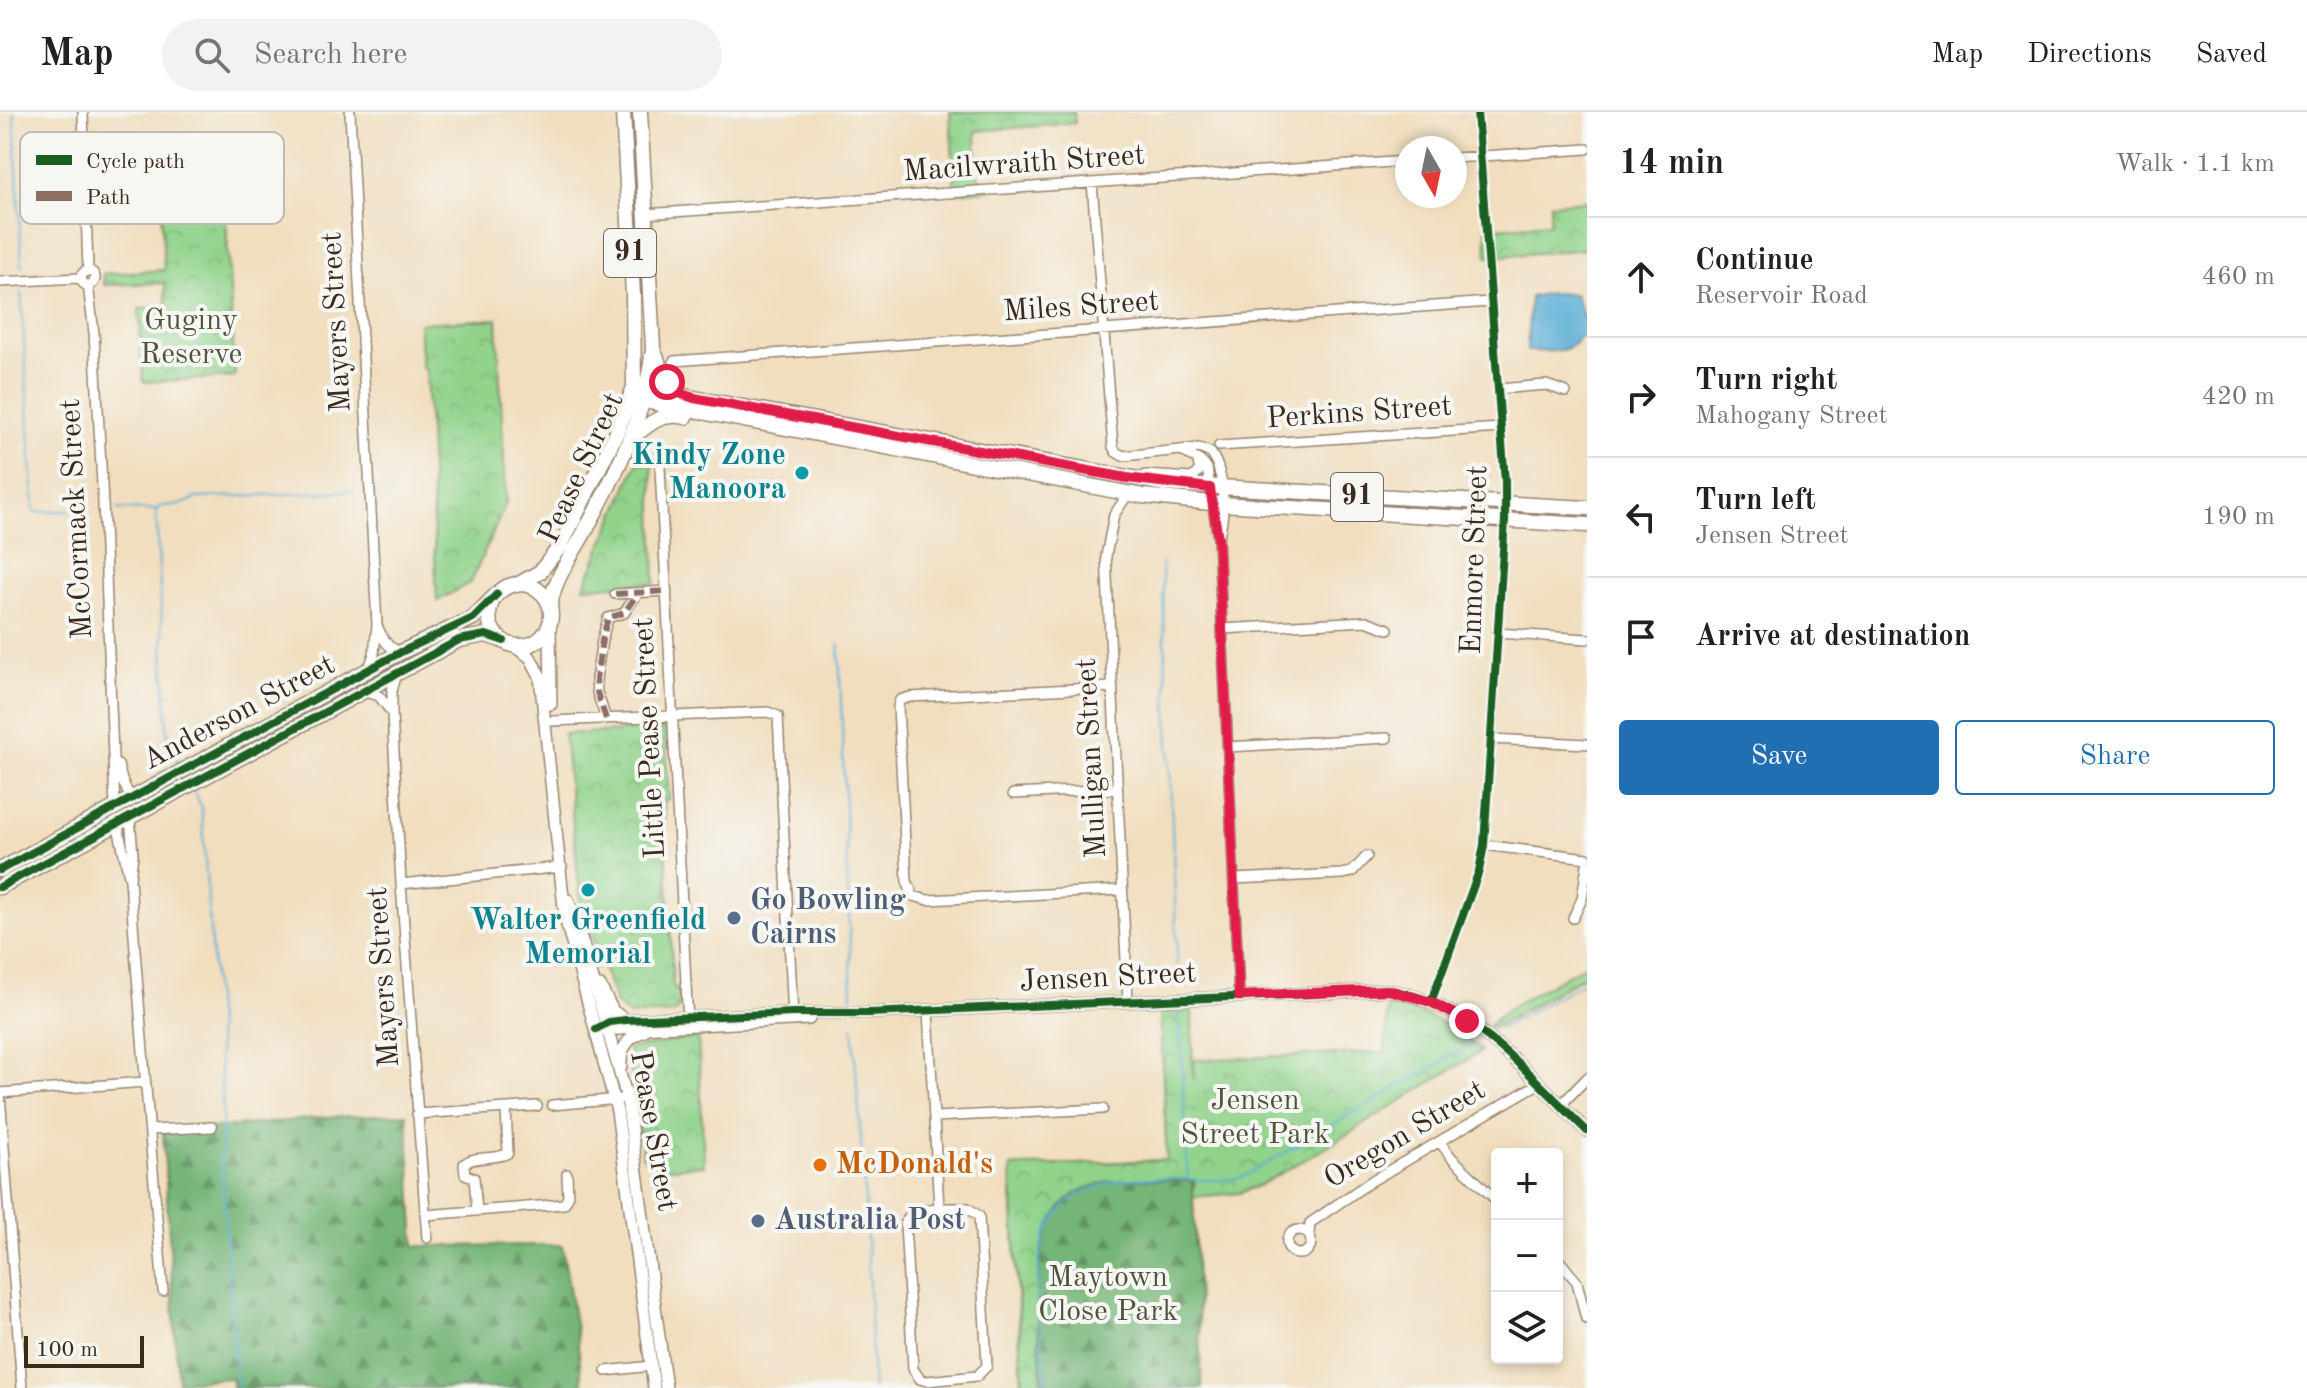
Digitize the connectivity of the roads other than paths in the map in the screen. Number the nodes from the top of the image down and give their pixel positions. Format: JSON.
{"nodes":[{"id":1,"x":83,"y":112,"type":"edge"},
{"id":2,"x":350,"y":112,"type":"edge"},
{"id":3,"x":626,"y":112,"type":"edge"},
{"id":4,"x":640,"y":112,"type":"edge"},
{"id":5,"x":1477,"y":112,"type":"edge"},
{"id":6,"x":83,"y":132,"type":"edge"},
{"id":7,"x":1587,"y":149,"type":"edge"},
{"id":8,"x":1480,"y":156,"type":"junction"},
{"id":9,"x":1467,"y":157,"type":"edge"},
{"id":10,"x":1395,"y":162,"type":"edge"},
{"id":11,"x":1092,"y":183,"type":"junction"},
{"id":12,"x":645,"y":214,"type":"junction"},
{"id":13,"x":84,"y":224,"type":"edge"},
{"id":14,"x":85,"y":278,"type":"junction"},
{"id":15,"x":0,"y":282,"type":"edge"},
{"id":16,"x":1490,"y":302,"type":"junction"},
{"id":17,"x":1103,"y":330,"type":"junction"},
{"id":18,"x":653,"y":348,"type":"junction"},
{"id":19,"x":674,"y":361,"type":"dead end"},
{"id":20,"x":1498,"y":389,"type":"junction"},
{"id":21,"x":642,"y":392,"type":"junction"},
{"id":22,"x":1566,"y":392,"type":"dead end"},
{"id":23,"x":686,"y":397,"type":"junction"},
{"id":24,"x":758,"y":423,"type":"junction"},
{"id":25,"x":1501,"y":428,"type":"junction"},
{"id":26,"x":630,"y":440,"type":"junction"},
{"id":27,"x":1219,"y":446,"type":"dead end"},
{"id":28,"x":659,"y":448,"type":"dead end"},
{"id":29,"x":1182,"y":451,"type":"junction"},
{"id":30,"x":1197,"y":459,"type":"junction"},
{"id":31,"x":1128,"y":486,"type":"junction"},
{"id":32,"x":1110,"y":491,"type":"junction"},
{"id":33,"x":1216,"y":496,"type":"junction"},
{"id":34,"x":1505,"y":504,"type":"junction"},
{"id":35,"x":1587,"y":508,"type":"edge"},
{"id":36,"x":1114,"y":515,"type":"junction"},
{"id":37,"x":1505,"y":520,"type":"junction"},
{"id":38,"x":1587,"y":525,"type":"edge"},
{"id":39,"x":517,"y":585,"type":"junction"},
{"id":40,"x":667,"y":591,"type":"junction"},
{"id":41,"x":638,"y":593,"type":"junction"},
{"id":42,"x":497,"y":594,"type":"junction"},
{"id":43,"x":615,"y":594,"type":"dead end"},
{"id":44,"x":550,"y":605,"type":"junction"},
{"id":45,"x":550,"y":623,"type":"junction"},
{"id":46,"x":377,"y":625,"type":"junction"},
{"id":47,"x":1222,"y":629,"type":"junction"},
{"id":48,"x":1388,"y":629,"type":"dead end"},
{"id":49,"x":1497,"y":633,"type":"junction"},
{"id":50,"x":1587,"y":639,"type":"edge"},
{"id":51,"x":508,"y":643,"type":"junction"},
{"id":52,"x":401,"y":652,"type":"junction"},
{"id":53,"x":368,"y":671,"type":"junction"},
{"id":54,"x":397,"y":673,"type":"junction"},
{"id":55,"x":1113,"y":687,"type":"junction"},
{"id":56,"x":362,"y":692,"type":"junction"},
{"id":57,"x":392,"y":713,"type":"junction"},
{"id":58,"x":674,"y":716,"type":"junction"},
{"id":59,"x":606,"y":719,"type":"junction"},
{"id":60,"x":548,"y":721,"type":"junction"},
{"id":61,"x":1387,"y":738,"type":"dead end"},
{"id":62,"x":1491,"y":739,"type":"junction"},
{"id":63,"x":1587,"y":744,"type":"edge"},
{"id":64,"x":1227,"y":747,"type":"junction"},
{"id":65,"x":114,"y":750,"type":"junction"},
{"id":66,"x":1117,"y":789,"type":"junction"},
{"id":67,"x":1013,"y":794,"type":"dead end"},
{"id":68,"x":131,"y":799,"type":"junction"},
{"id":69,"x":115,"y":808,"type":"junction"},
{"id":70,"x":124,"y":820,"type":"junction"},
{"id":71,"x":1484,"y":845,"type":"junction"},
{"id":72,"x":1367,"y":856,"type":"dead end"},
{"id":73,"x":1587,"y":858,"type":"edge"},
{"id":74,"x":1587,"y":865,"type":"edge"},
{"id":75,"x":562,"y":867,"type":"junction"},
{"id":76,"x":0,"y":870,"type":"edge"},
{"id":77,"x":1234,"y":879,"type":"junction"},
{"id":78,"x":401,"y":884,"type":"junction"},
{"id":79,"x":0,"y":887,"type":"edge"},
{"id":80,"x":563,"y":888,"type":"junction"},
{"id":81,"x":1122,"y":890,"type":"junction"},
{"id":82,"x":1573,"y":918,"type":"dead end"},
{"id":83,"x":588,"y":961,"type":"junction"},
{"id":84,"x":1239,"y":996,"type":"junction"},
{"id":85,"x":1128,"y":1001,"type":"junction"},
{"id":86,"x":1431,"y":1002,"type":"junction"},
{"id":87,"x":928,"y":1011,"type":"junction"},
{"id":88,"x":793,"y":1016,"type":"junction"},
{"id":89,"x":626,"y":1020,"type":"junction"},
{"id":90,"x":688,"y":1022,"type":"junction"},
{"id":91,"x":603,"y":1028,"type":"junction"},
{"id":92,"x":648,"y":1029,"type":"junction"},
{"id":93,"x":621,"y":1072,"type":"junction"},
{"id":94,"x":1587,"y":1078,"type":"edge"},
{"id":95,"x":145,"y":1082,"type":"junction"},
{"id":96,"x":1538,"y":1084,"type":"junction"},
{"id":97,"x":0,"y":1093,"type":"edge"},
{"id":98,"x":621,"y":1099,"type":"junction"},
{"id":99,"x":552,"y":1105,"type":"dead end"},
{"id":100,"x":537,"y":1106,"type":"dead end"},
{"id":101,"x":1560,"y":1106,"type":"junction"},
{"id":102,"x":506,"y":1109,"type":"junction"},
{"id":103,"x":1103,"y":1109,"type":"dead end"},
{"id":104,"x":417,"y":1114,"type":"junction"},
{"id":105,"x":934,"y":1117,"type":"junction"},
{"id":106,"x":212,"y":1127,"type":"dead end"},
{"id":107,"x":150,"y":1130,"type":"junction"},
{"id":108,"x":1587,"y":1131,"type":"edge"},
{"id":109,"x":1440,"y":1142,"type":"junction"},
{"id":110,"x":567,"y":1174,"type":"dead end"},
{"id":111,"x":1491,"y":1195,"type":"edge"},
{"id":112,"x":939,"y":1208,"type":"junction"},
{"id":113,"x":477,"y":1211,"type":"junction"},
{"id":114,"x":425,"y":1215,"type":"junction"},
{"id":115,"x":1313,"y":1219,"type":"junction"},
{"id":116,"x":1292,"y":1232,"type":"junction"},
{"id":117,"x":1309,"y":1235,"type":"junction"},
{"id":118,"x":427,"y":1238,"type":"dead end"},
{"id":119,"x":1563,"y":1265,"type":"edge"},
{"id":120,"x":163,"y":1291,"type":"dead end"},
{"id":121,"x":1586,"y":1319,"type":"edge"},
{"id":122,"x":651,"y":1366,"type":"junction"},
{"id":123,"x":606,"y":1371,"type":"dead end"},
{"id":124,"x":22,"y":1388,"type":"edge"},
{"id":125,"x":654,"y":1388,"type":"edge"},
{"id":126,"x":666,"y":1388,"type":"edge"}],
"edges":[{"from":1,"to":6,"type":"street","name":"McCormack Street"},
{"from":2,"to":46,"type":"street","name":"Mayers Street"},
{"from":3,"to":21,"type":"main road","name":"Pease Street","number":"91"},
{"from":4,"to":12,"type":"main road","name":"Pease Street","number":"91"},
{"from":5,"to":8,"type":"street","name":"Enmore Street"},
{"from":7,"to":8,"type":"street"},
{"from":8,"to":9,"type":"street"},
{"from":8,"to":16,"type":"street","name":"Enmore Street"},
{"from":10,"to":11,"type":"street","name":"Macilwraith Street"},
{"from":11,"to":12,"type":"street","name":"Macilwraith Street"},
{"from":11,"to":17,"type":"street"},
{"from":12,"to":18,"type":"main road","name":"Pease Street","number":"91"},
{"from":13,"to":14,"type":"street","name":"McCormack Street"},
{"from":14,"to":15,"type":"street"},
{"from":14,"to":65,"type":"street","name":"McCormack Street"},
{"from":16,"to":17,"type":"street","name":"Miles Street"},
{"from":16,"to":20,"type":"street","name":"Enmore Street"},
{"from":17,"to":19,"type":"street","name":"Miles Street"},
{"from":17,"to":29,"type":"street"},
{"from":18,"to":21,"type":"main road","name":"Pease Street"},
{"from":18,"to":23,"type":"main road","number":"91"},
{"from":20,"to":22,"type":"street"},
{"from":20,"to":25,"type":"street","name":"Enmore Street"},
{"from":21,"to":23,"type":"main road"},
{"from":21,"to":24,"type":"main road","number":"91"},
{"from":21,"to":26,"type":"main road","name":"Pease Street"},
{"from":21,"to":39,"type":"main road","name":"Pease Street"},
{"from":23,"to":31,"type":"main road","number":"91"},
{"from":24,"to":26,"type":"main road"},
{"from":24,"to":32,"type":"main road","number":"91"},
{"from":25,"to":27,"type":"street","name":"Perkins Street"},
{"from":25,"to":34,"type":"street","name":"Enmore Street"},
{"from":26,"to":44,"type":"main road","name":"Pease Street"},
{"from":28,"to":40,"type":"street","name":"Little Pease Street"},
{"from":29,"to":30,"type":"street"},
{"from":29,"to":33,"type":"street"},
{"from":30,"to":31,"type":"street"},
{"from":30,"to":33,"type":"street"},
{"from":31,"to":32,"type":"main road","number":"91"},
{"from":31,"to":33,"type":"main road","number":"91"},
{"from":31,"to":36,"type":"street","name":"Mulligan Street"},
{"from":32,"to":36,"type":"street","name":"Mulligan Street"},
{"from":33,"to":34,"type":"main road","number":"91"},
{"from":33,"to":37,"type":"main road","number":"91"},
{"from":33,"to":47,"type":"street"},
{"from":34,"to":35,"type":"main road","number":"91"},
{"from":34,"to":37,"type":"street","name":"Enmore Street"},
{"from":36,"to":55,"type":"street","name":"Mulligan Street"},
{"from":37,"to":38,"type":"main road","number":"91"},
{"from":37,"to":49,"type":"street","name":"Enmore Street"},
{"from":39,"to":42,"type":"main road"},
{"from":39,"to":44,"type":"main road"},
{"from":40,"to":41,"type":"street"},
{"from":40,"to":58,"type":"street","name":"Little Pease Street"},
{"from":41,"to":43,"type":"street"},
{"from":41,"to":59,"type":"street"},
{"from":42,"to":51,"type":"main road"},
{"from":42,"to":52,"type":"main road","name":"Anderson Street"},
{"from":44,"to":45,"type":"main road"},
{"from":45,"to":51,"type":"main road"},
{"from":45,"to":60,"type":"street","name":"Pease Street"},
{"from":46,"to":52,"type":"street"},
{"from":46,"to":53,"type":"street","name":"Mayers Street"},
{"from":47,"to":48,"type":"street"},
{"from":47,"to":64,"type":"street"},
{"from":49,"to":50,"type":"street"},
{"from":49,"to":62,"type":"street","name":"Enmore Street"},
{"from":51,"to":54,"type":"main road","name":"Anderson Street"},
{"from":51,"to":60,"type":"street","name":"Pease Street"},
{"from":52,"to":53,"type":"main road","name":"Anderson Street"},
{"from":53,"to":68,"type":"main road","name":"Anderson Street"},
{"from":54,"to":56,"type":"main road","name":"Anderson Street"},
{"from":54,"to":57,"type":"street","name":"Mayers Street"},
{"from":55,"to":66,"type":"street","name":"Mulligan Street"},
{"from":55,"to":81,"type":"street"},
{"from":56,"to":57,"type":"street"},
{"from":56,"to":70,"type":"main road","name":"Anderson Street"},
{"from":57,"to":78,"type":"street","name":"Mayers Street"},
{"from":58,"to":59,"type":"street"},
{"from":58,"to":88,"type":"street"},
{"from":58,"to":90,"type":"street","name":"Little Pease Street"},
{"from":59,"to":60,"type":"street"},
{"from":60,"to":75,"type":"street","name":"Pease Street"},
{"from":61,"to":64,"type":"street"},
{"from":62,"to":63,"type":"street"},
{"from":62,"to":71,"type":"street","name":"Enmore Street"},
{"from":64,"to":77,"type":"street"},
{"from":65,"to":68,"type":"street","name":"McCormack Street"},
{"from":65,"to":69,"type":"street","name":"McCormack Street"},
{"from":66,"to":67,"type":"street"},
{"from":66,"to":81,"type":"street","name":"Mulligan Street"},
{"from":68,"to":69,"type":"main road","name":"Anderson Street"},
{"from":68,"to":70,"type":"main road","name":"McCormack Street"},
{"from":69,"to":70,"type":"main road","name":"McCormack Street"},
{"from":69,"to":76,"type":"main road","name":"Anderson Street"},
{"from":70,"to":79,"type":"main road","name":"Anderson Street"},
{"from":70,"to":95,"type":"street","name":"McCormack Street"},
{"from":71,"to":73,"type":"street"},
{"from":71,"to":86,"type":"street","name":"Enmore Street"},
{"from":72,"to":77,"type":"street"},
{"from":74,"to":82,"type":"street"},
{"from":75,"to":78,"type":"street"},
{"from":75,"to":80,"type":"street","name":"Pease Street"},
{"from":77,"to":84,"type":"street"},
{"from":78,"to":104,"type":"street","name":"Mayers Street"},
{"from":80,"to":83,"type":"street","name":"Pease Street"},
{"from":80,"to":91,"type":"street","name":"Pease Street"},
{"from":81,"to":85,"type":"street","name":"Mulligan Street"},
{"from":83,"to":89,"type":"street"},
{"from":83,"to":91,"type":"street","name":"Pease Street"},
{"from":84,"to":85,"type":"street","name":"Jensen Street"},
{"from":84,"to":86,"type":"street","name":"Jensen Street"},
{"from":85,"to":87,"type":"street","name":"Jensen Street"},
{"from":86,"to":96,"type":"street","name":"Jensen Street"},
{"from":87,"to":88,"type":"street","name":"Jensen Street"},
{"from":87,"to":105,"type":"street"},
{"from":88,"to":90,"type":"street","name":"Jensen Street"},
{"from":89,"to":90,"type":"street","name":"Jensen Street"},
{"from":89,"to":91,"type":"street","name":"Jensen Street"},
{"from":90,"to":92,"type":"street","name":"Jensen Street"},
{"from":91,"to":92,"type":"street","name":"Jensen Street"},
{"from":91,"to":93,"type":"street","name":"Pease Street"},
{"from":91,"to":98,"type":"street","name":"Pease Street"},
{"from":92,"to":93,"type":"street"},
{"from":93,"to":98,"type":"street","name":"Pease Street"},
{"from":94,"to":101,"type":"street"},
{"from":95,"to":97,"type":"street"},
{"from":95,"to":107,"type":"street","name":"McCormack Street"},
{"from":96,"to":101,"type":"street","name":"Jensen Street"},
{"from":96,"to":109,"type":"street","name":"Oregon Street"},
{"from":97,"to":124,"type":"street"},
{"from":98,"to":99,"type":"street"},
{"from":98,"to":122,"type":"street","name":"Pease Street"},
{"from":98,"to":126,"type":"street","name":"Pease Street"},
{"from":100,"to":102,"type":"street"},
{"from":101,"to":108,"type":"street","name":"Jensen Street"},
{"from":102,"to":104,"type":"street"},
{"from":102,"to":113,"type":"street"},
{"from":103,"to":105,"type":"street"},
{"from":104,"to":114,"type":"street","name":"Mayers Street"},
{"from":105,"to":112,"type":"street"},
{"from":106,"to":107,"type":"street"},
{"from":107,"to":120,"type":"street","name":"McCormack Street"},
{"from":109,"to":111,"type":"street"},
{"from":109,"to":115,"type":"street","name":"Oregon Street"},
{"from":110,"to":113,"type":"street"},
{"from":112,"to":112,"type":"street"},
{"from":113,"to":114,"type":"street"},
{"from":114,"to":118,"type":"street","name":"Mayers Street"},
{"from":115,"to":116,"type":"street"},
{"from":115,"to":117,"type":"street","name":"Oregon Street"},
{"from":116,"to":117,"type":"street"},
{"from":116,"to":117,"type":"street"},
{"from":119,"to":121,"type":"street"},
{"from":122,"to":123,"type":"street"},
{"from":122,"to":125,"type":"street","name":"Pease Street"}]}
